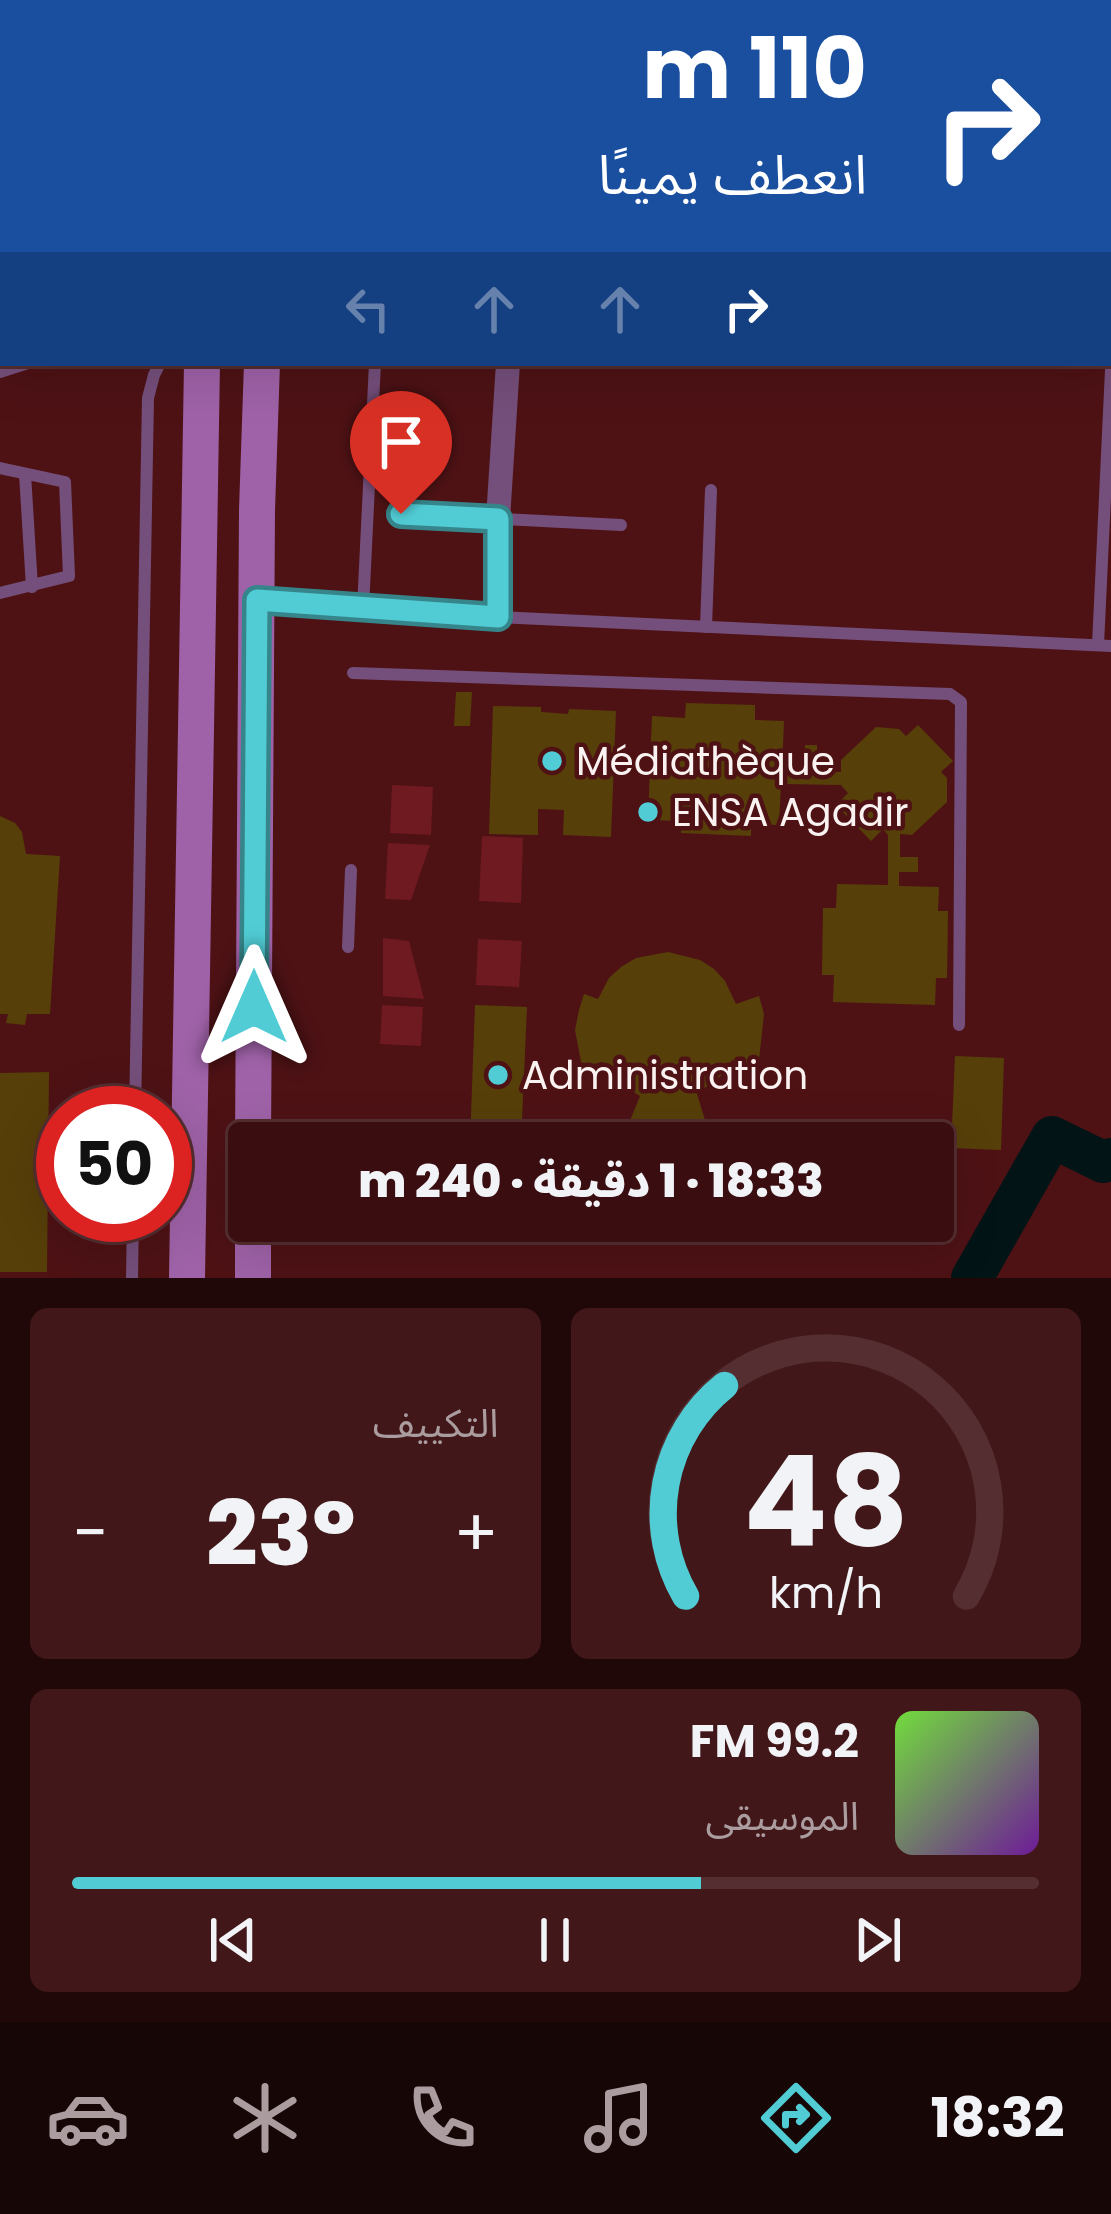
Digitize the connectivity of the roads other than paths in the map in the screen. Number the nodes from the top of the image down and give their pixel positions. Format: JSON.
{"nodes":[{"id":1,"x":159,"y":366,"type":"edge"},
{"id":2,"x":202,"y":366,"type":"edge"},
{"id":3,"x":262,"y":366,"type":"edge"},
{"id":4,"x":375,"y":366,"type":"edge"},
{"id":5,"x":508,"y":366,"type":"edge"},
{"id":6,"x":1111,"y":370,"type":"edge"},
{"id":7,"x":0,"y":468,"type":"edge"},
{"id":8,"x":25,"y":473,"type":"junction"},
{"id":9,"x":711,"y":490,"type":"dead end"},
{"id":10,"x":401,"y":514,"type":"dead end"},
{"id":11,"x":498,"y":519,"type":"junction"},
{"id":12,"x":621,"y":525,"type":"dead end"},
{"id":13,"x":32,"y":586,"type":"junction"},
{"id":14,"x":0,"y":592,"type":"edge"},
{"id":15,"x":257,"y":600,"type":"junction"},
{"id":16,"x":363,"y":608,"type":"junction"},
{"id":17,"x":498,"y":617,"type":"junction"},
{"id":18,"x":706,"y":627,"type":"junction"},
{"id":19,"x":1105,"y":646,"type":"edge"},
{"id":20,"x":353,"y":673,"type":"dead end"},
{"id":21,"x":351,"y":870,"type":"dead end"},
{"id":22,"x":348,"y":947,"type":"dead end"},
{"id":23,"x":959,"y":1025,"type":"dead end"},
{"id":24,"x":135,"y":1086,"type":"edge"},
{"id":25,"x":254,"y":1122,"type":"edge"},
{"id":26,"x":133,"y":1242,"type":"edge"},
{"id":27,"x":253,"y":1242,"type":"edge"},
{"id":28,"x":132,"y":1278,"type":"edge"},
{"id":29,"x":187,"y":1278,"type":"edge"},
{"id":30,"x":253,"y":1278,"type":"edge"}],
"edges":[{"from":1,"to":24,"type":"lane"},
{"from":2,"to":29,"type":"main road"},
{"from":3,"to":15,"type":"main road"},
{"from":4,"to":16,"type":"lane"},
{"from":5,"to":11,"type":"street"},
{"from":6,"to":19,"type":"lane"},
{"from":7,"to":8,"type":"lane"},
{"from":8,"to":13,"type":"lane"},
{"from":8,"to":13,"type":"lane"},
{"from":9,"to":18,"type":"lane"},
{"from":10,"to":11,"type":"lane"},
{"from":11,"to":12,"type":"lane"},
{"from":11,"to":17,"type":"lane"},
{"from":13,"to":14,"type":"lane"},
{"from":15,"to":16,"type":"lane"},
{"from":15,"to":25,"type":"main road"},
{"from":16,"to":17,"type":"lane"},
{"from":17,"to":18,"type":"lane"},
{"from":18,"to":19,"type":"lane"},
{"from":20,"to":23,"type":"lane"},
{"from":21,"to":22,"type":"lane"},
{"from":26,"to":28,"type":"lane"},
{"from":27,"to":30,"type":"main road"}]}
